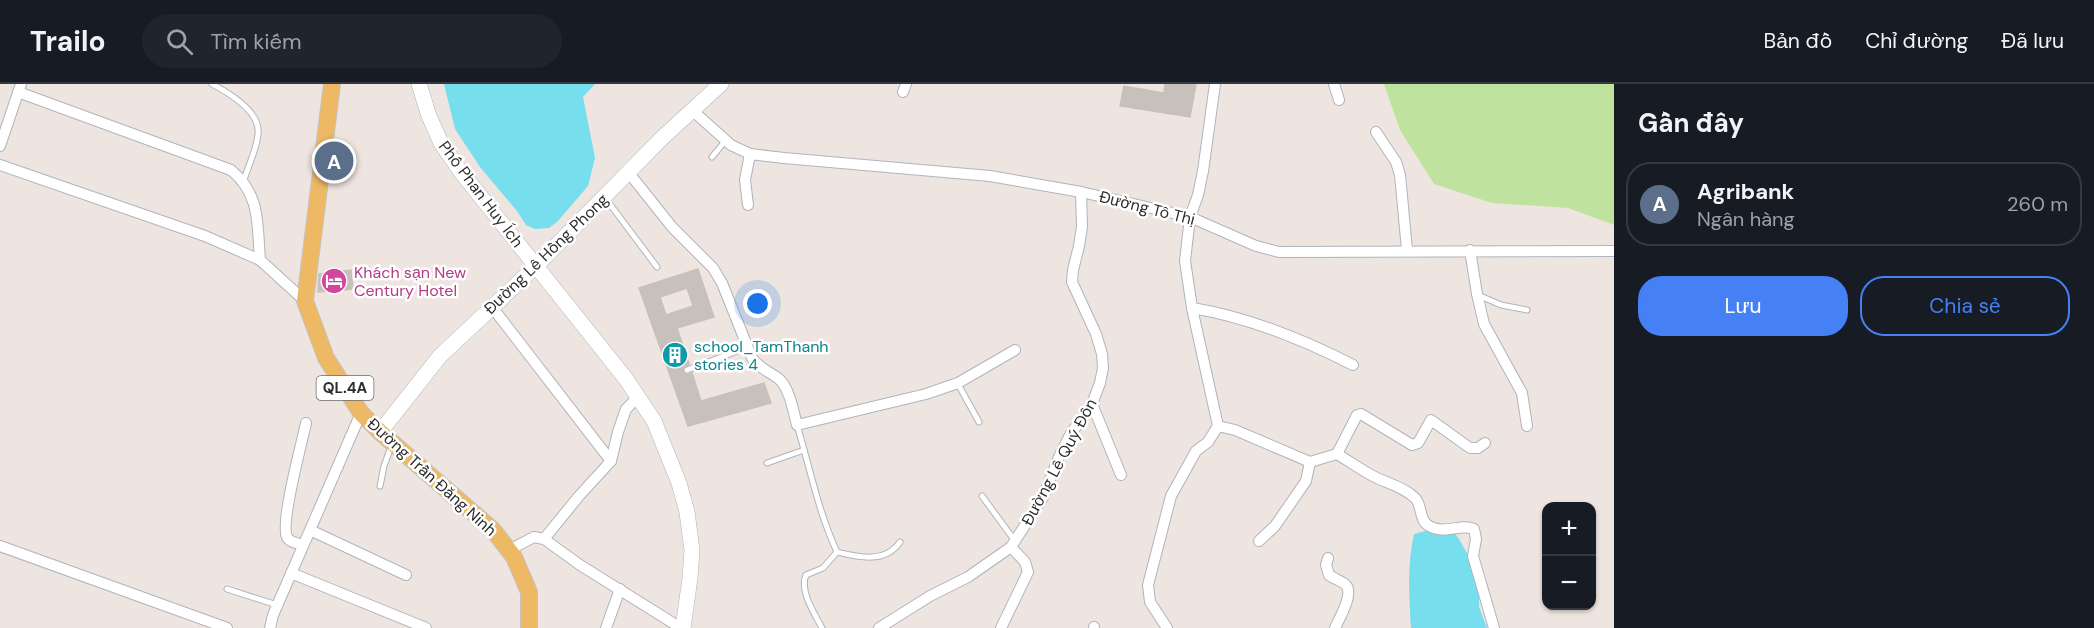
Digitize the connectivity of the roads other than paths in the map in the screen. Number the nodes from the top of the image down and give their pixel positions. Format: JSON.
{"nodes":[{"id":1,"x":212,"y":84,"type":"edge"},
{"id":2,"x":332,"y":84,"type":"edge"},
{"id":3,"x":419,"y":84,"type":"edge"},
{"id":4,"x":721,"y":84,"type":"edge"},
{"id":5,"x":1334,"y":84,"type":"edge"},
{"id":6,"x":1218,"y":85,"type":"edge"},
{"id":7,"x":20,"y":88,"type":"edge"},
{"id":8,"x":1339,"y":100,"type":"dead end"},
{"id":9,"x":693,"y":111,"type":"junction"},
{"id":10,"x":1376,"y":132,"type":"dead end"},
{"id":11,"x":726,"y":140,"type":"junction"},
{"id":12,"x":0,"y":146,"type":"edge"},
{"id":13,"x":750,"y":154,"type":"junction"},
{"id":14,"x":712,"y":157,"type":"dead end"},
{"id":15,"x":0,"y":165,"type":"edge"},
{"id":16,"x":629,"y":173,"type":"junction"},
{"id":17,"x":244,"y":180,"type":"junction"},
{"id":18,"x":1081,"y":192,"type":"junction"},
{"id":19,"x":605,"y":197,"type":"junction"},
{"id":20,"x":748,"y":205,"type":"dead end"},
{"id":21,"x":1190,"y":217,"type":"junction"},
{"id":22,"x":1407,"y":250,"type":"junction"},
{"id":23,"x":1470,"y":250,"type":"junction"},
{"id":24,"x":1614,"y":251,"type":"edge"},
{"id":25,"x":260,"y":260,"type":"junction"},
{"id":26,"x":536,"y":266,"type":"junction"},
{"id":27,"x":657,"y":267,"type":"dead end"},
{"id":28,"x":1477,"y":294,"type":"junction"},
{"id":29,"x":305,"y":302,"type":"junction"},
{"id":30,"x":492,"y":307,"type":"junction"},
{"id":31,"x":1192,"y":308,"type":"junction"},
{"id":32,"x":1527,"y":310,"type":"dead end"},
{"id":33,"x":748,"y":347,"type":"junction"},
{"id":34,"x":1015,"y":350,"type":"dead end"},
{"id":35,"x":1353,"y":365,"type":"dead end"},
{"id":36,"x":687,"y":370,"type":"dead end"},
{"id":37,"x":958,"y":383,"type":"junction"},
{"id":38,"x":638,"y":397,"type":"junction"},
{"id":39,"x":1092,"y":404,"type":"junction"},
{"id":40,"x":361,"y":413,"type":"junction"},
{"id":41,"x":979,"y":422,"type":"dead end"},
{"id":42,"x":306,"y":423,"type":"dead end"},
{"id":43,"x":797,"y":425,"type":"junction"},
{"id":44,"x":1218,"y":426,"type":"junction"},
{"id":45,"x":1527,"y":426,"type":"dead end"},
{"id":46,"x":386,"y":437,"type":"junction"},
{"id":47,"x":1485,"y":443,"type":"dead end"},
{"id":48,"x":804,"y":450,"type":"junction"},
{"id":49,"x":1337,"y":454,"type":"junction"},
{"id":50,"x":611,"y":461,"type":"junction"},
{"id":51,"x":1310,"y":462,"type":"junction"},
{"id":52,"x":767,"y":463,"type":"dead end"},
{"id":53,"x":1121,"y":475,"type":"dead end"},
{"id":54,"x":380,"y":486,"type":"dead end"},
{"id":55,"x":982,"y":496,"type":"dead end"},
{"id":56,"x":310,"y":530,"type":"junction"},
{"id":57,"x":544,"y":539,"type":"junction"},
{"id":58,"x":1259,"y":541,"type":"dead end"},
{"id":59,"x":900,"y":542,"type":"dead end"},
{"id":60,"x":303,"y":544,"type":"junction"},
{"id":61,"x":1013,"y":544,"type":"junction"},
{"id":62,"x":0,"y":546,"type":"edge"},
{"id":63,"x":509,"y":550,"type":"junction"},
{"id":64,"x":837,"y":552,"type":"junction"},
{"id":65,"x":1328,"y":558,"type":"dead end"},
{"id":66,"x":291,"y":573,"type":"junction"},
{"id":67,"x":406,"y":575,"type":"dead end"},
{"id":68,"x":226,"y":589,"type":"dead end"},
{"id":69,"x":620,"y":589,"type":"junction"},
{"id":70,"x":277,"y":605,"type":"junction"},
{"id":71,"x":227,"y":628,"type":"edge"},
{"id":72,"x":270,"y":628,"type":"edge"},
{"id":73,"x":426,"y":628,"type":"edge"},
{"id":74,"x":529,"y":628,"type":"edge"},
{"id":75,"x":606,"y":628,"type":"edge"},
{"id":76,"x":682,"y":628,"type":"edge"},
{"id":77,"x":822,"y":628,"type":"edge"},
{"id":78,"x":879,"y":628,"type":"edge"},
{"id":79,"x":1001,"y":628,"type":"edge"},
{"id":80,"x":1167,"y":628,"type":"edge"},
{"id":81,"x":1335,"y":628,"type":"edge"},
{"id":82,"x":1494,"y":628,"type":"edge"}],
"edges":[{"from":1,"to":17,"type":"lane"},
{"from":2,"to":29,"type":"main road","name":"Đường Trần Đăng Ninh","number":"QL.4A"},
{"from":3,"to":26,"type":"street","name":"Phố Phan Huy Ích"},
{"from":4,"to":9,"type":"street","name":"Đường Lê Hồng Phong"},
{"from":5,"to":8,"type":"street"},
{"from":6,"to":21,"type":"street"},
{"from":7,"to":12,"type":"street"},
{"from":7,"to":17,"type":"street"},
{"from":9,"to":11,"type":"street","name":"Đường Tô Thị"},
{"from":9,"to":16,"type":"street","name":"Đường Lê Hồng Phong"},
{"from":10,"to":22,"type":"street"},
{"from":11,"to":13,"type":"street","name":"Đường Tô Thị"},
{"from":11,"to":14,"type":"lane"},
{"from":13,"to":18,"type":"street","name":"Đường Tô Thị"},
{"from":13,"to":20,"type":"street"},
{"from":15,"to":25,"type":"street"},
{"from":16,"to":19,"type":"street","name":"Đường Lê Hồng Phong"},
{"from":16,"to":33,"type":"street"},
{"from":17,"to":25,"type":"street"},
{"from":18,"to":21,"type":"street","name":"Đường Tô Thị"},
{"from":18,"to":39,"type":"street","name":"Đường Lê Quý Đôn"},
{"from":19,"to":26,"type":"street","name":"Đường Lê Hồng Phong"},
{"from":19,"to":27,"type":"lane"},
{"from":21,"to":22,"type":"street","name":"Đường Tô Thị"},
{"from":21,"to":31,"type":"street"},
{"from":22,"to":23,"type":"street","name":"Đường Tô Thị"},
{"from":23,"to":24,"type":"street","name":"Đường Tô Thị"},
{"from":23,"to":28,"type":"street"},
{"from":25,"to":29,"type":"street"},
{"from":26,"to":30,"type":"street","name":"Đường Lê Hồng Phong"},
{"from":26,"to":38,"type":"street","name":"Phố Phan Huy Ích"},
{"from":28,"to":32,"type":"lane"},
{"from":28,"to":45,"type":"street"},
{"from":29,"to":40,"type":"main road","name":"Đường Trần Đăng Ninh","number":"QL.4A"},
{"from":30,"to":46,"type":"street","name":"Đường Lê Hồng Phong"},
{"from":30,"to":50,"type":"street"},
{"from":31,"to":35,"type":"street"},
{"from":31,"to":44,"type":"street"},
{"from":33,"to":36,"type":"lane"},
{"from":33,"to":43,"type":"street"},
{"from":34,"to":37,"type":"street"},
{"from":37,"to":41,"type":"lane"},
{"from":37,"to":43,"type":"street"},
{"from":38,"to":50,"type":"street"},
{"from":38,"to":76,"type":"street","name":"Phố Phan Huy Ích"},
{"from":39,"to":53,"type":"street"},
{"from":39,"to":61,"type":"street","name":"Đường Lê Quý Đôn"},
{"from":40,"to":46,"type":"main road","name":"Đường Trần Đăng Ninh","number":"QL.4A"},
{"from":40,"to":56,"type":"street"},
{"from":42,"to":60,"type":"street"},
{"from":43,"to":48,"type":"lane"},
{"from":44,"to":51,"type":"street"},
{"from":44,"to":80,"type":"street"},
{"from":46,"to":54,"type":"lane"},
{"from":46,"to":63,"type":"main road","name":"Đường Trần Đăng Ninh","number":"QL.4A"},
{"from":47,"to":49,"type":"street"},
{"from":48,"to":52,"type":"lane"},
{"from":48,"to":64,"type":"lane"},
{"from":49,"to":51,"type":"street"},
{"from":49,"to":82,"type":"street"},
{"from":50,"to":57,"type":"street"},
{"from":51,"to":58,"type":"street"},
{"from":55,"to":61,"type":"lane"},
{"from":56,"to":60,"type":"street"},
{"from":56,"to":67,"type":"street"},
{"from":57,"to":63,"type":"street"},
{"from":57,"to":69,"type":"street"},
{"from":59,"to":64,"type":"lane"},
{"from":60,"to":66,"type":"street"},
{"from":61,"to":78,"type":"street","name":"Đường Lê Quý Đôn"},
{"from":61,"to":79,"type":"street"},
{"from":62,"to":71,"type":"street"},
{"from":63,"to":74,"type":"main road","name":"Đường Trần Đăng Ninh","number":"QL.4A"},
{"from":64,"to":77,"type":"lane"},
{"from":65,"to":81,"type":"street"},
{"from":66,"to":70,"type":"street"},
{"from":66,"to":73,"type":"street"},
{"from":68,"to":70,"type":"lane"},
{"from":69,"to":75,"type":"street"},
{"from":69,"to":76,"type":"street"},
{"from":70,"to":72,"type":"street"}]}
